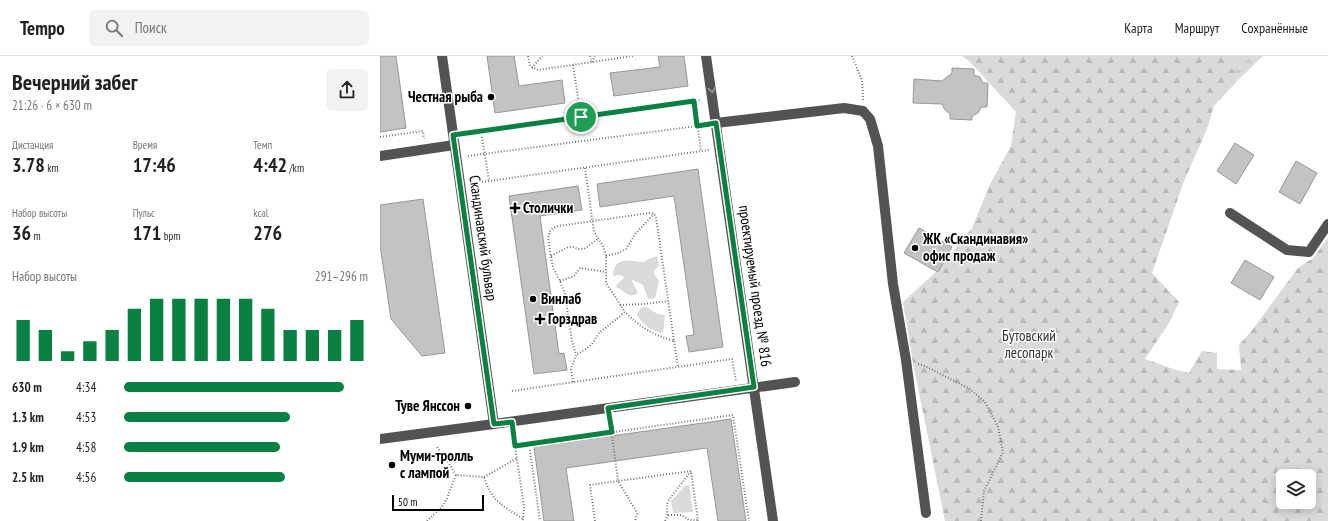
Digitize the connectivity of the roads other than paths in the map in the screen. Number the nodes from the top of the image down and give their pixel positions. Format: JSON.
{"nodes":[{"id":1,"x":442,"y":56,"type":"edge"},
{"id":2,"x":706,"y":56,"type":"edge"},
{"id":3,"x":716,"y":123,"type":"junction"},
{"id":4,"x":454,"y":145,"type":"junction"},
{"id":5,"x":380,"y":156,"type":"edge"},
{"id":6,"x":1230,"y":214,"type":"dead end"},
{"id":7,"x":1328,"y":224,"type":"edge"},
{"id":8,"x":795,"y":382,"type":"dead end"},
{"id":9,"x":754,"y":387,"type":"junction"},
{"id":10,"x":494,"y":424,"type":"junction"},
{"id":11,"x":380,"y":439,"type":"edge"},
{"id":12,"x":926,"y":513,"type":"dead end"},
{"id":13,"x":773,"y":521,"type":"edge"}],
"edges":[{"from":1,"to":4,"type":"street","name":"Скандинавский бульвар"},
{"from":2,"to":3,"type":"street","name":"проектируемый проезд № 816","one_way":true},
{"from":3,"to":9,"type":"street","name":"проектируемый проезд № 816"},
{"from":3,"to":12,"type":"street"},
{"from":4,"to":5,"type":"street"},
{"from":4,"to":10,"type":"street","name":"Скандинавский бульвар"},
{"from":6,"to":7,"type":"street"},
{"from":8,"to":9,"type":"street"},
{"from":9,"to":10,"type":"street"},
{"from":9,"to":13,"type":"street","name":"проектируемый проезд № 816"},
{"from":10,"to":11,"type":"street"}]}
